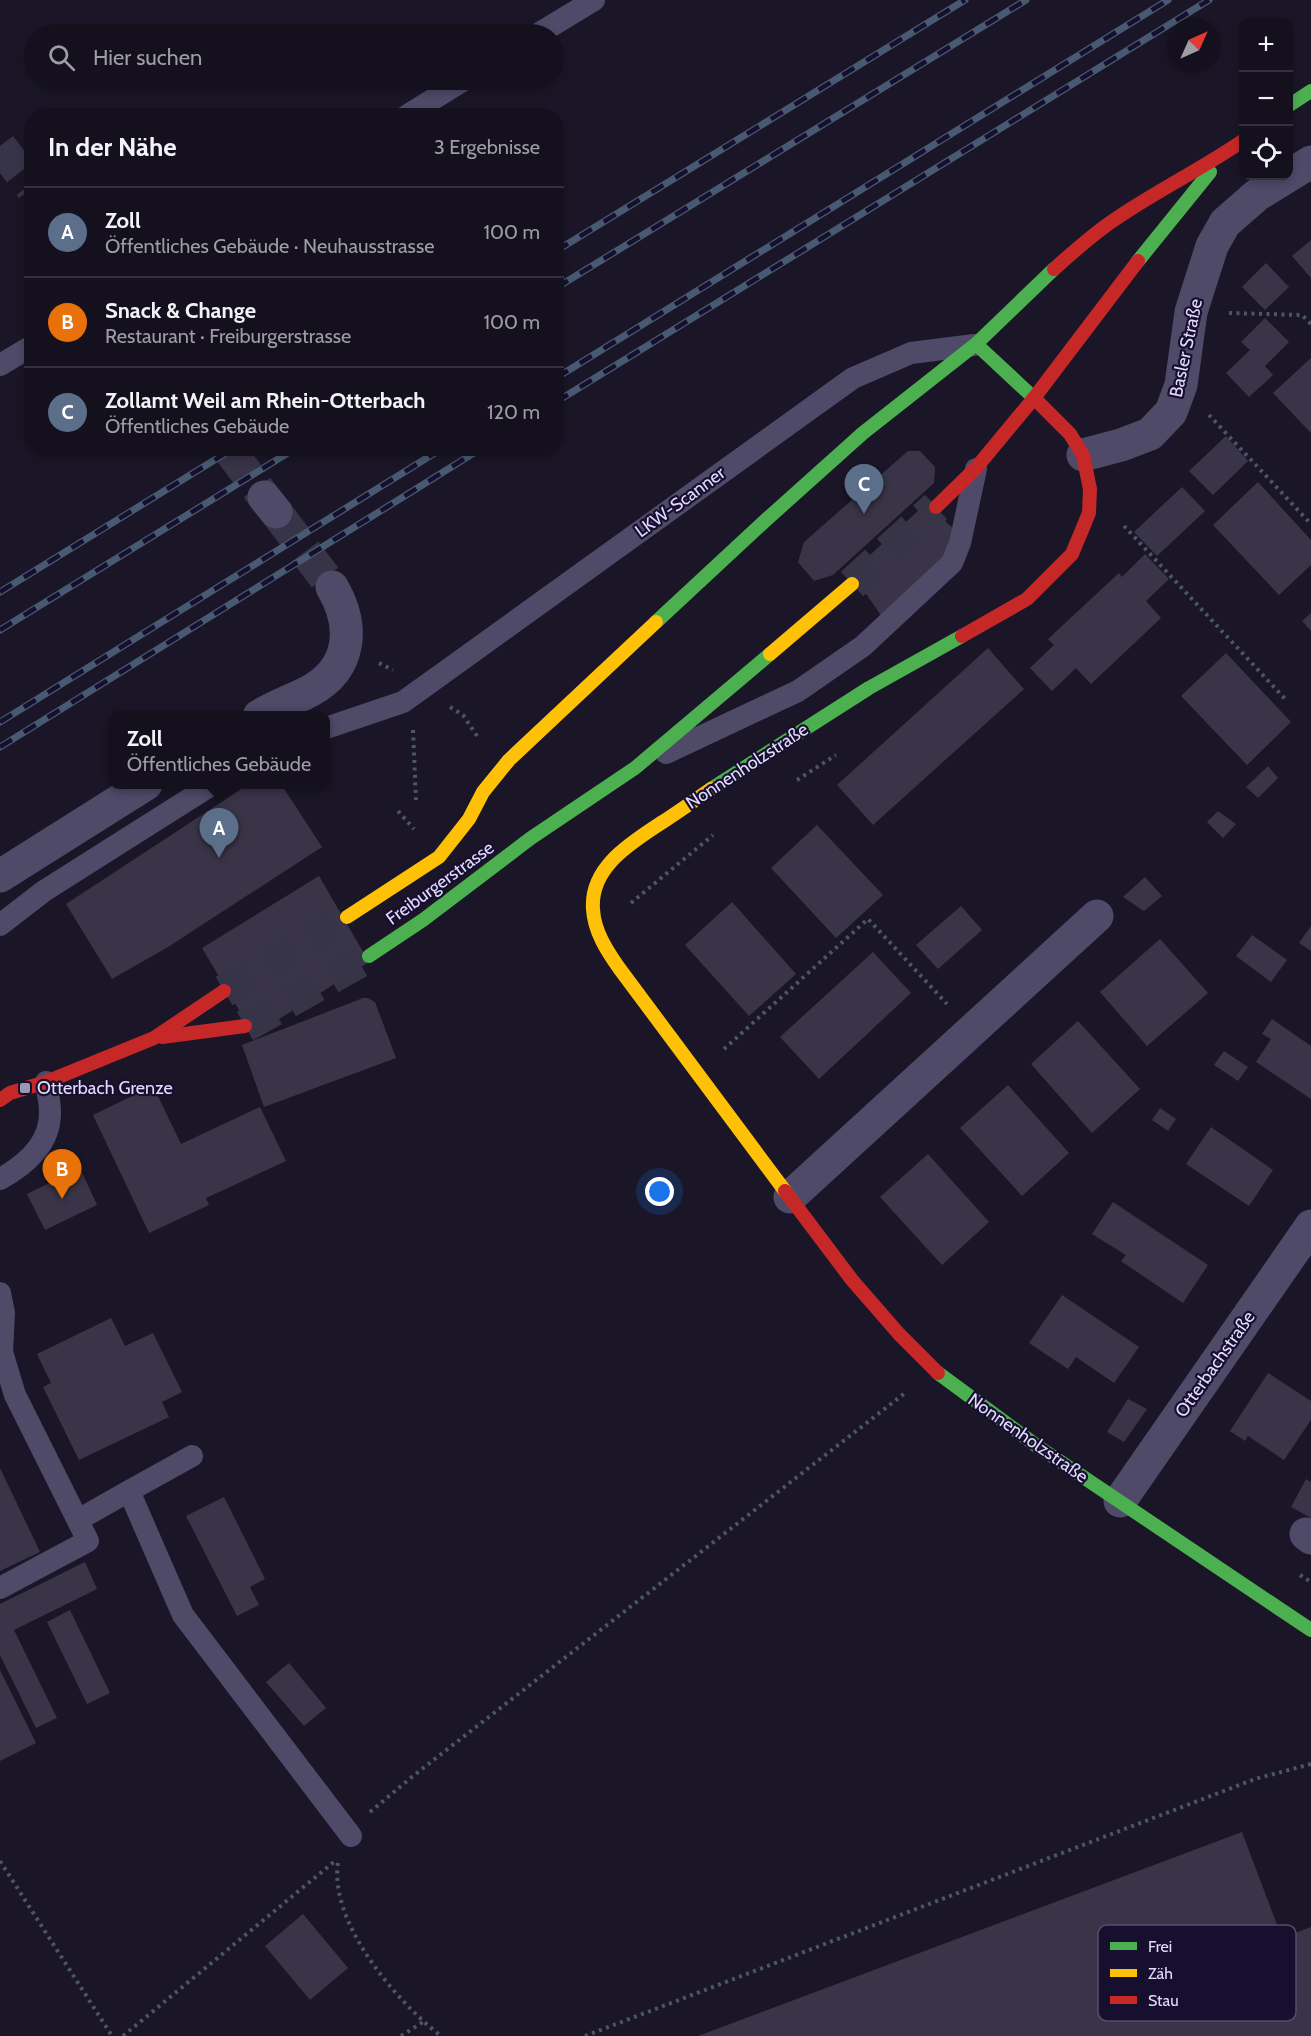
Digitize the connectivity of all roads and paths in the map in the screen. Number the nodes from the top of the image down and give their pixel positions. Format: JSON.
{"nodes":[{"id":1,"x":594,"y":0,"type":"edge"},
{"id":2,"x":554,"y":24,"type":"edge"},
{"id":3,"x":448,"y":90,"type":"edge"},
{"id":4,"x":1311,"y":91,"type":"edge"},
{"id":5,"x":1293,"y":103,"type":"edge"},
{"id":6,"x":419,"y":108,"type":"edge"},
{"id":7,"x":1239,"y":144,"type":"edge"},
{"id":8,"x":1224,"y":154,"type":"junction"},
{"id":9,"x":1311,"y":162,"type":"edge"},
{"id":10,"x":1191,"y":312,"type":"junction"},
{"id":11,"x":1311,"y":324,"type":"edge"},
{"id":12,"x":975,"y":344,"type":"junction"},
{"id":13,"x":24,"y":351,"type":"edge"},
{"id":14,"x":0,"y":365,"type":"edge"},
{"id":15,"x":1181,"y":385,"type":"junction"},
{"id":16,"x":1034,"y":398,"type":"junction"},
{"id":17,"x":1083,"y":455,"type":"junction"},
{"id":18,"x":976,"y":468,"type":"junction"},
{"id":19,"x":1090,"y":489,"type":"junction"},
{"id":20,"x":936,"y":507,"type":"tunnel mouth"},
{"id":21,"x":1311,"y":524,"type":"edge"},
{"id":22,"x":852,"y":584,"type":"tunnel mouth"},
{"id":23,"x":332,"y":587,"type":"tunnel mouth"},
{"id":24,"x":1287,"y":701,"type":"dead end"},
{"id":25,"x":269,"y":711,"type":"edge"},
{"id":26,"x":330,"y":727,"type":"edge"},
{"id":27,"x":635,"y":768,"type":"junction"},
{"id":28,"x":138,"y":789,"type":"edge"},
{"id":29,"x":203,"y":789,"type":"edge"},
{"id":30,"x":0,"y":876,"type":"edge"},
{"id":31,"x":1097,"y":916,"type":"dead end"},
{"id":32,"x":347,"y":917,"type":"tunnel mouth"},
{"id":33,"x":0,"y":925,"type":"edge"},
{"id":34,"x":369,"y":956,"type":"tunnel mouth"},
{"id":35,"x":224,"y":991,"type":"tunnel mouth"},
{"id":36,"x":245,"y":1026,"type":"tunnel mouth"},
{"id":37,"x":972,"y":1031,"type":"junction"},
{"id":38,"x":154,"y":1038,"type":"junction"},
{"id":39,"x":697,"y":1074,"type":"junction"},
{"id":40,"x":46,"y":1082,"type":"junction"},
{"id":41,"x":3,"y":1095,"type":"edge"},
{"id":42,"x":0,"y":1179,"type":"edge"},
{"id":43,"x":790,"y":1197,"type":"junction"},
{"id":44,"x":1311,"y":1226,"type":"edge"},
{"id":45,"x":0,"y":1293,"type":"edge"},
{"id":46,"x":1,"y":1353,"type":"edge"},
{"id":47,"x":934,"y":1370,"type":"junction"},
{"id":48,"x":192,"y":1456,"type":"dead end"},
{"id":49,"x":129,"y":1491,"type":"junction"},
{"id":50,"x":1120,"y":1501,"type":"junction"},
{"id":51,"x":78,"y":1520,"type":"junction"},
{"id":52,"x":0,"y":1588,"type":"edge"},
{"id":53,"x":1311,"y":1630,"type":"edge"},
{"id":54,"x":1311,"y":1764,"type":"edge"},
{"id":55,"x":351,"y":1836,"type":"joint"},
{"id":56,"x":0,"y":1861,"type":"edge"},
{"id":57,"x":423,"y":2022,"type":"junction"},
{"id":58,"x":112,"y":2036,"type":"edge"},
{"id":59,"x":123,"y":2036,"type":"edge"},
{"id":60,"x":401,"y":2036,"type":"edge"},
{"id":61,"x":441,"y":2036,"type":"edge"},
{"id":62,"x":585,"y":2036,"type":"edge"}],
"edges":[{"from":1,"to":2,"type":"lane"},
{"from":3,"to":6,"type":"lane"},
{"from":4,"to":5,"type":"main road"},
{"from":7,"to":8,"type":"main road"},
{"from":8,"to":12,"type":"main road","name":"Freiburgerstrasse"},
{"from":8,"to":16,"type":"main road"},
{"from":9,"to":10,"type":"street","name":"Basler Straße"},
{"from":10,"to":11,"type":"path"},
{"from":10,"to":15,"type":"street","name":"Basler Straße"},
{"from":12,"to":16,"type":"main road","name":"Nonnenholzstraße"},
{"from":12,"to":26,"type":"lane","name":"LKW-Scanner"},
{"from":12,"to":32,"type":"main road","name":"Freiburgerstrasse"},
{"from":13,"to":14,"type":"lane"},
{"from":15,"to":17,"type":"street","name":"Basler Straße"},
{"from":15,"to":21,"type":"path"},
{"from":16,"to":17,"type":"main road","name":"Nonnenholzstraße"},
{"from":16,"to":18,"type":"main road"},
{"from":17,"to":19,"type":"main road","name":"Nonnenholzstraße"},
{"from":18,"to":20,"type":"main road"},
{"from":18,"to":27,"type":"lane"},
{"from":19,"to":24,"type":"path"},
{"from":19,"to":39,"type":"main road","name":"Nonnenholzstraße"},
{"from":22,"to":27,"type":"main road","name":"Freiburgerstrasse"},
{"from":23,"to":25,"type":"street"},
{"from":27,"to":34,"type":"main road","name":"Freiburgerstrasse"},
{"from":28,"to":30,"type":"street"},
{"from":29,"to":33,"type":"lane"},
{"from":31,"to":37,"type":"street"},
{"from":35,"to":38,"type":"main road"},
{"from":36,"to":38,"type":"main road"},
{"from":37,"to":39,"type":"path"},
{"from":37,"to":43,"type":"street"},
{"from":38,"to":40,"type":"main road"},
{"from":39,"to":43,"type":"main road","name":"Nonnenholzstraße"},
{"from":40,"to":41,"type":"main road"},
{"from":40,"to":42,"type":"lane"},
{"from":43,"to":47,"type":"main road","name":"Nonnenholzstraße"},
{"from":44,"to":50,"type":"street","name":"Otterbachstraße"},
{"from":45,"to":46,"type":"lane"},
{"from":46,"to":51,"type":"lane"},
{"from":47,"to":50,"type":"main road","name":"Nonnenholzstraße"},
{"from":47,"to":55,"type":"path"},
{"from":48,"to":49,"type":"lane"},
{"from":49,"to":51,"type":"lane"},
{"from":49,"to":55,"type":"lane"},
{"from":50,"to":53,"type":"main road","name":"Nonnenholzstraße"},
{"from":51,"to":52,"type":"lane"},
{"from":54,"to":62,"type":"path"},
{"from":56,"to":58,"type":"path"},
{"from":57,"to":59,"type":"path"},
{"from":57,"to":60,"type":"path"},
{"from":57,"to":61,"type":"path"}]}
